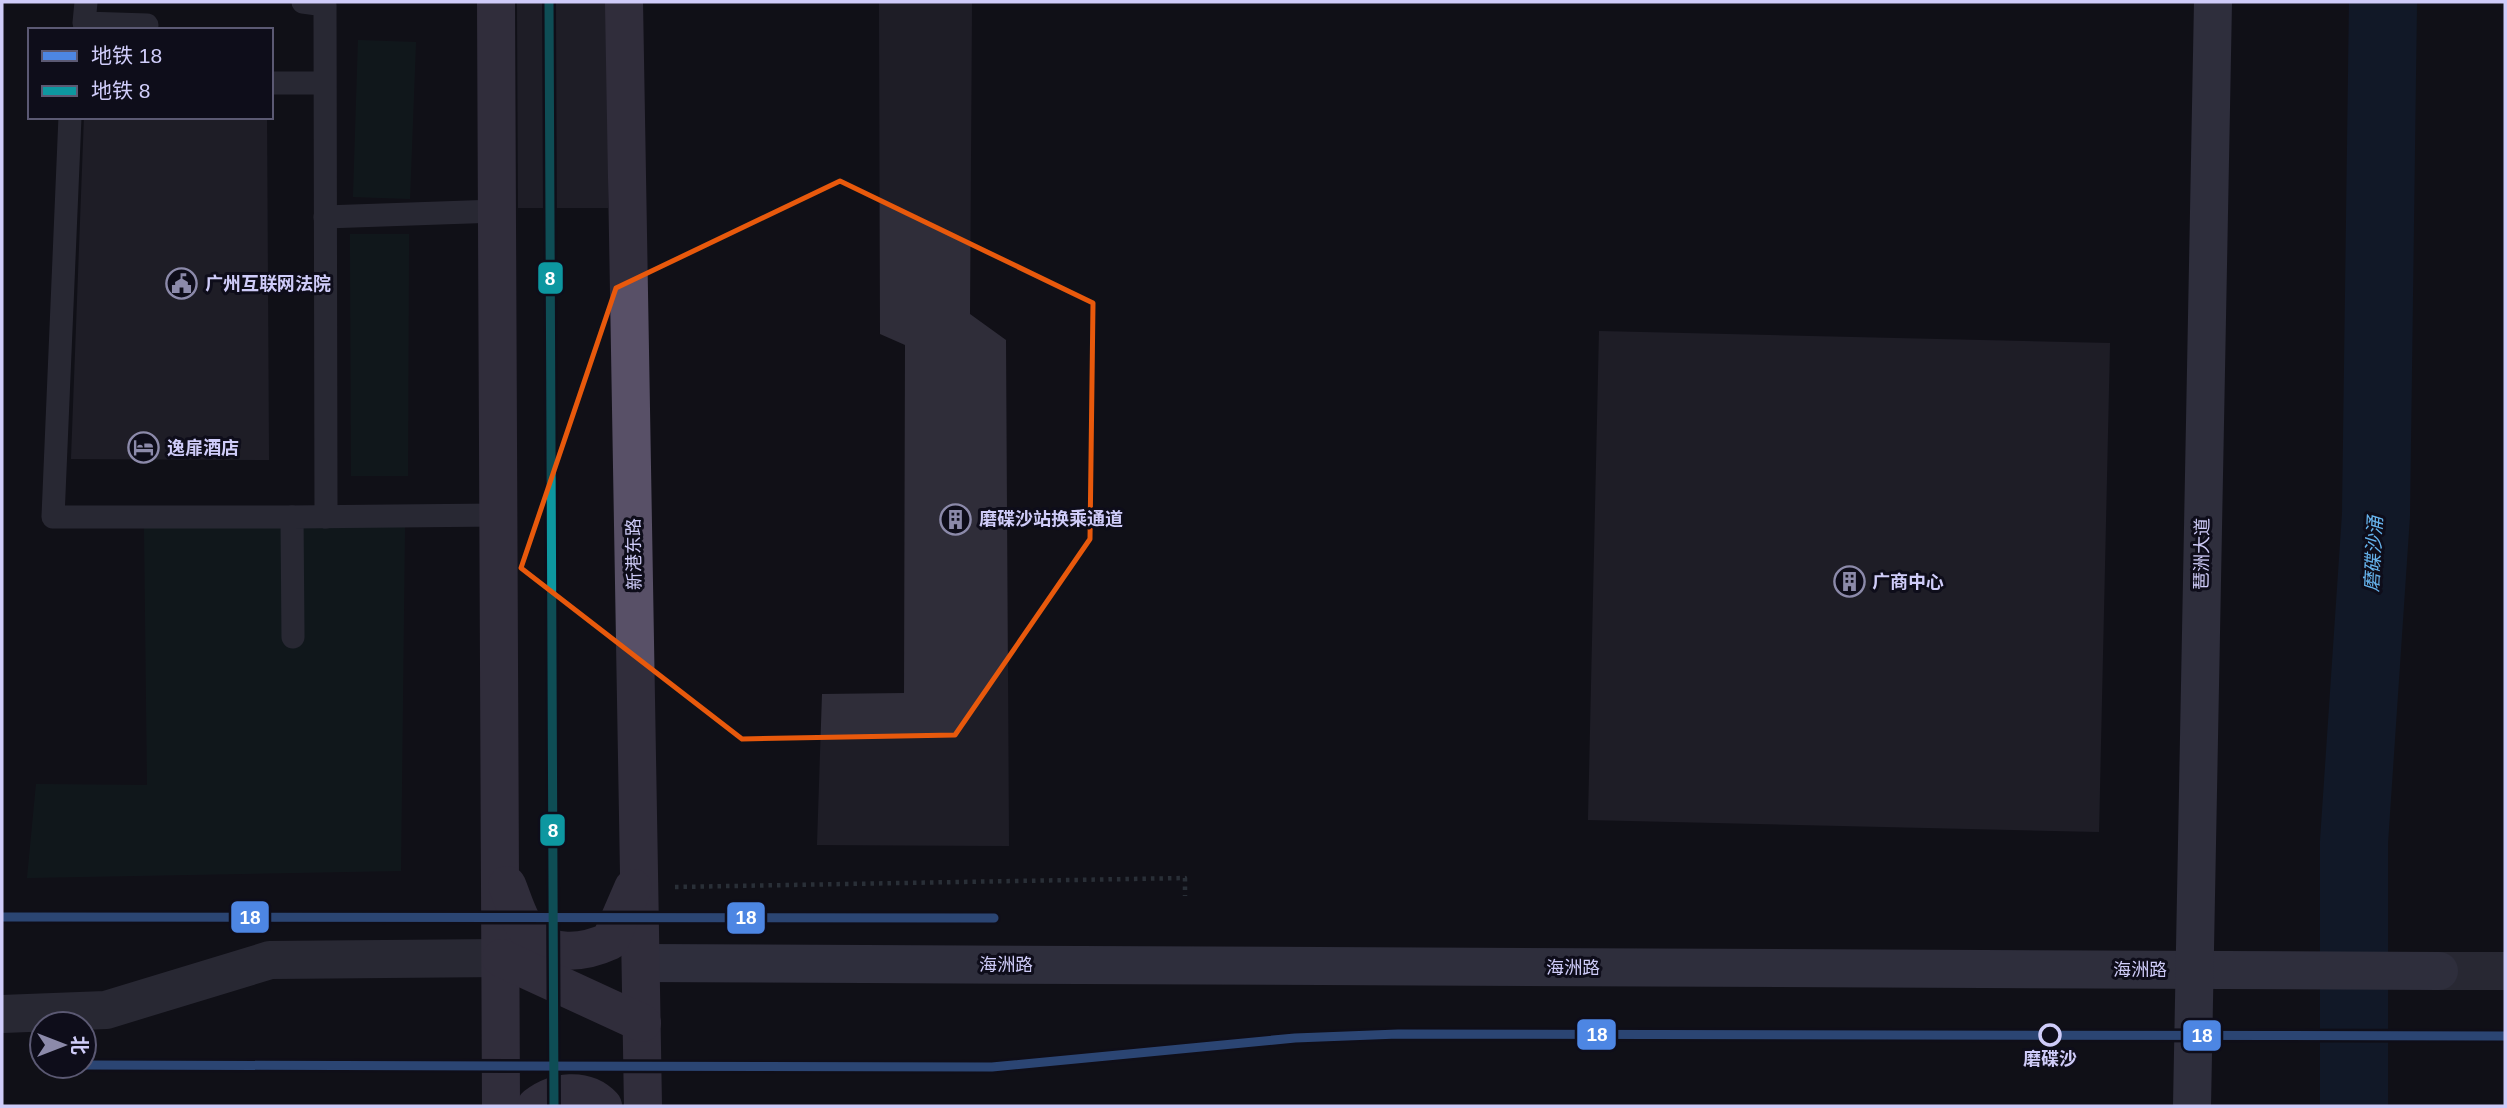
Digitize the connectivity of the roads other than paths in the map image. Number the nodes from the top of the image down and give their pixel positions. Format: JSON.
{"nodes":[{"id":1,"x":86,"y":2,"type":"edge"},
{"id":2,"x":303,"y":2,"type":"edge"},
{"id":3,"x":496,"y":2,"type":"edge"},
{"id":4,"x":624,"y":2,"type":"edge"},
{"id":5,"x":2213,"y":2,"type":"edge"},
{"id":6,"x":147,"y":25,"type":"dead end"},
{"id":7,"x":273,"y":83,"type":"edge"},
{"id":8,"x":324,"y":83,"type":"junction"},
{"id":9,"x":70,"y":119,"type":"edge"},
{"id":10,"x":497,"y":211,"type":"junction"},
{"id":11,"x":325,"y":217,"type":"junction"},
{"id":12,"x":499,"y":515,"type":"junction"},
{"id":13,"x":292,"y":517,"type":"junction"},
{"id":14,"x":326,"y":517,"type":"junction"},
{"id":15,"x":293,"y":637,"type":"dead end"},
{"id":16,"x":501,"y":870,"type":"junction"},
{"id":17,"x":639,"y":876,"type":"junction"},
{"id":18,"x":501,"y":958,"type":"junction"},
{"id":19,"x":641,"y":962,"type":"junction"},
{"id":20,"x":2194,"y":971,"type":"junction"},
{"id":21,"x":2505,"y":971,"type":"edge"},
{"id":22,"x":2,"y":1014,"type":"edge"},
{"id":23,"x":642,"y":1023,"type":"junction"},
{"id":24,"x":501,"y":1106,"type":"edge"},
{"id":25,"x":536,"y":1106,"type":"edge"},
{"id":26,"x":603,"y":1106,"type":"edge"},
{"id":27,"x":643,"y":1106,"type":"edge"},
{"id":28,"x":2192,"y":1106,"type":"edge"}],
"edges":[{"from":1,"to":6,"type":"lane"},
{"from":2,"to":8,"type":"lane"},
{"from":3,"to":10,"type":"main road"},
{"from":4,"to":17,"type":"main road","name":"新港东路"},
{"from":5,"to":20,"type":"street","name":"琶洲大道"},
{"from":7,"to":8,"type":"lane"},
{"from":8,"to":11,"type":"lane"},
{"from":9,"to":13,"type":"lane"},
{"from":10,"to":11,"type":"lane"},
{"from":10,"to":12,"type":"main road"},
{"from":11,"to":14,"type":"lane"},
{"from":12,"to":14,"type":"lane"},
{"from":12,"to":16,"type":"main road"},
{"from":13,"to":14,"type":"lane"},
{"from":13,"to":15,"type":"lane"},
{"from":16,"to":17,"type":"main road"},
{"from":16,"to":18,"type":"main road"},
{"from":17,"to":19,"type":"main road","name":"新港东路"},
{"from":18,"to":22,"type":"street"},
{"from":18,"to":23,"type":"main road"},
{"from":18,"to":24,"type":"main road"},
{"from":19,"to":20,"type":"street","name":"海洲路"},
{"from":19,"to":23,"type":"main road","name":"新港东路"},
{"from":20,"to":21,"type":"street","name":"海洲路"},
{"from":20,"to":28,"type":"street","name":"琶洲大道"},
{"from":23,"to":27,"type":"main road","name":"新港东路"},
{"from":25,"to":26,"type":"main road"}]}
